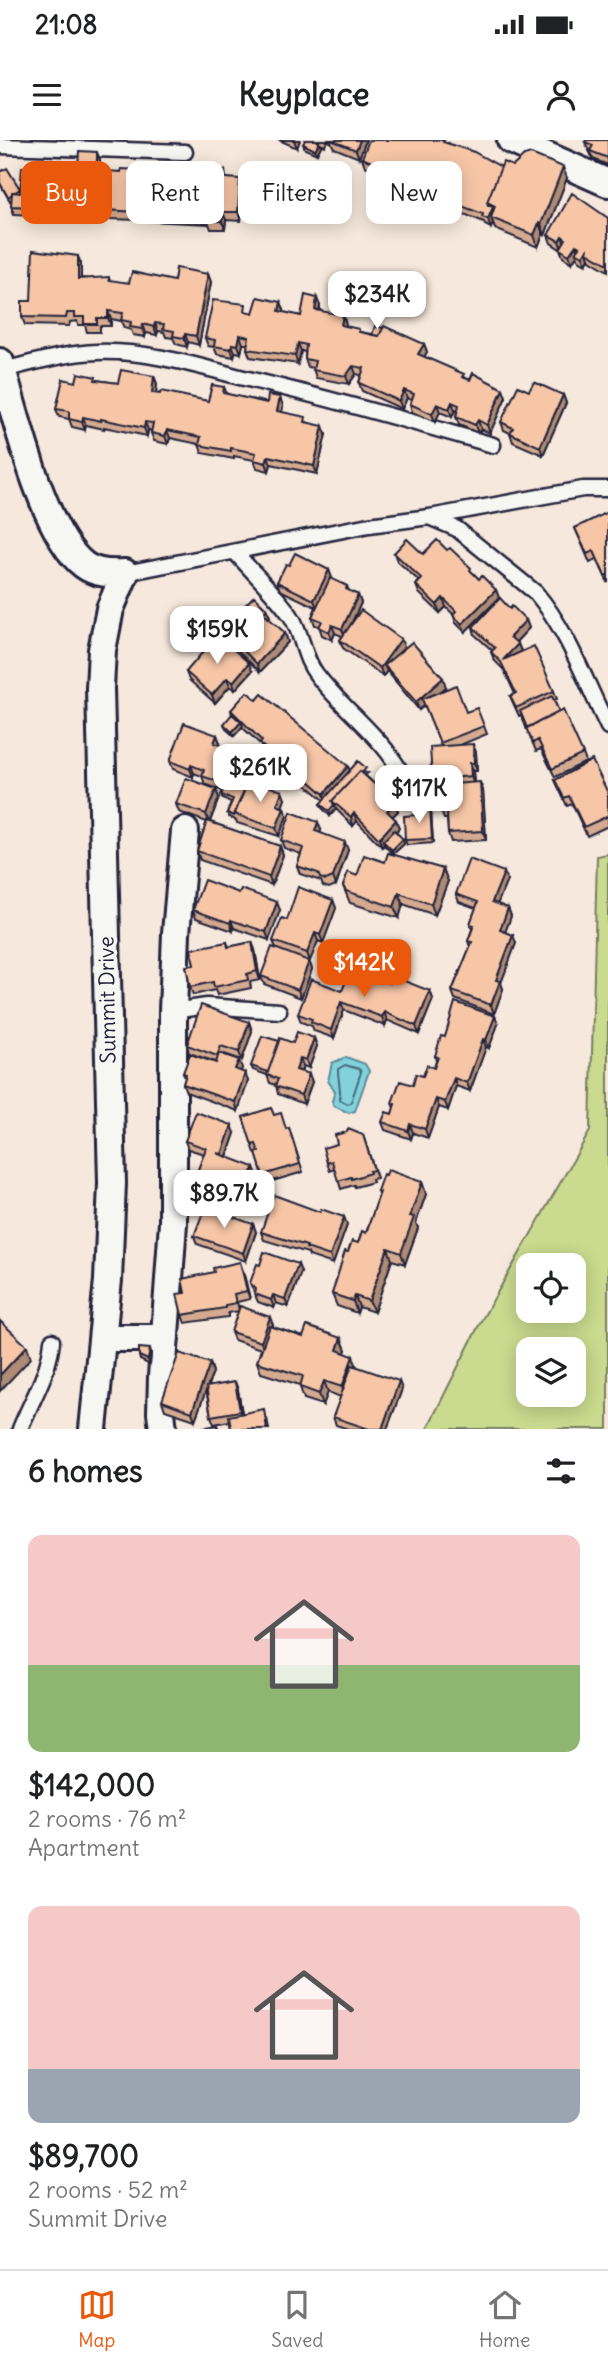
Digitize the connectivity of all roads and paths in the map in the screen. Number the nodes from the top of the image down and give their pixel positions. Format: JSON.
{"nodes":[{"id":1,"x":511,"y":140,"type":"edge"},
{"id":2,"x":0,"y":146,"type":"edge"},
{"id":3,"x":185,"y":152,"type":"dead end"},
{"id":4,"x":608,"y":183,"type":"edge"},
{"id":5,"x":1,"y":366,"type":"edge"},
{"id":6,"x":493,"y":445,"type":"dead end"},
{"id":7,"x":608,"y":489,"type":"edge"},
{"id":8,"x":429,"y":517,"type":"junction"},
{"id":9,"x":234,"y":551,"type":"junction"},
{"id":10,"x":125,"y":573,"type":"junction"},
{"id":11,"x":608,"y":727,"type":"edge"},
{"id":12,"x":411,"y":796,"type":"dead end"},
{"id":13,"x":185,"y":831,"type":"dead end"},
{"id":14,"x":173,"y":1011,"type":"junction"},
{"id":15,"x":279,"y":1011,"type":"dead end"},
{"id":16,"x":104,"y":1338,"type":"junction"},
{"id":17,"x":165,"y":1338,"type":"junction"},
{"id":18,"x":52,"y":1341,"type":"dead end"},
{"id":19,"x":20,"y":1429,"type":"edge"},
{"id":20,"x":93,"y":1429,"type":"edge"},
{"id":21,"x":163,"y":1429,"type":"edge"}],
"edges":[{"from":1,"to":4,"type":"street"},
{"from":2,"to":3,"type":"lane"},
{"from":5,"to":6,"type":"lane"},
{"from":5,"to":10,"type":"street"},
{"from":7,"to":8,"type":"lane"},
{"from":8,"to":9,"type":"lane"},
{"from":8,"to":11,"type":"lane"},
{"from":9,"to":10,"type":"lane"},
{"from":9,"to":12,"type":"lane"},
{"from":10,"to":16,"type":"street","name":"Summit Drive"},
{"from":13,"to":14,"type":"street"},
{"from":14,"to":15,"type":"lane"},
{"from":14,"to":17,"type":"street"},
{"from":16,"to":17,"type":"street"},
{"from":16,"to":20,"type":"street","name":"Summit Drive"},
{"from":17,"to":21,"type":"street"},
{"from":18,"to":19,"type":"lane"}]}
